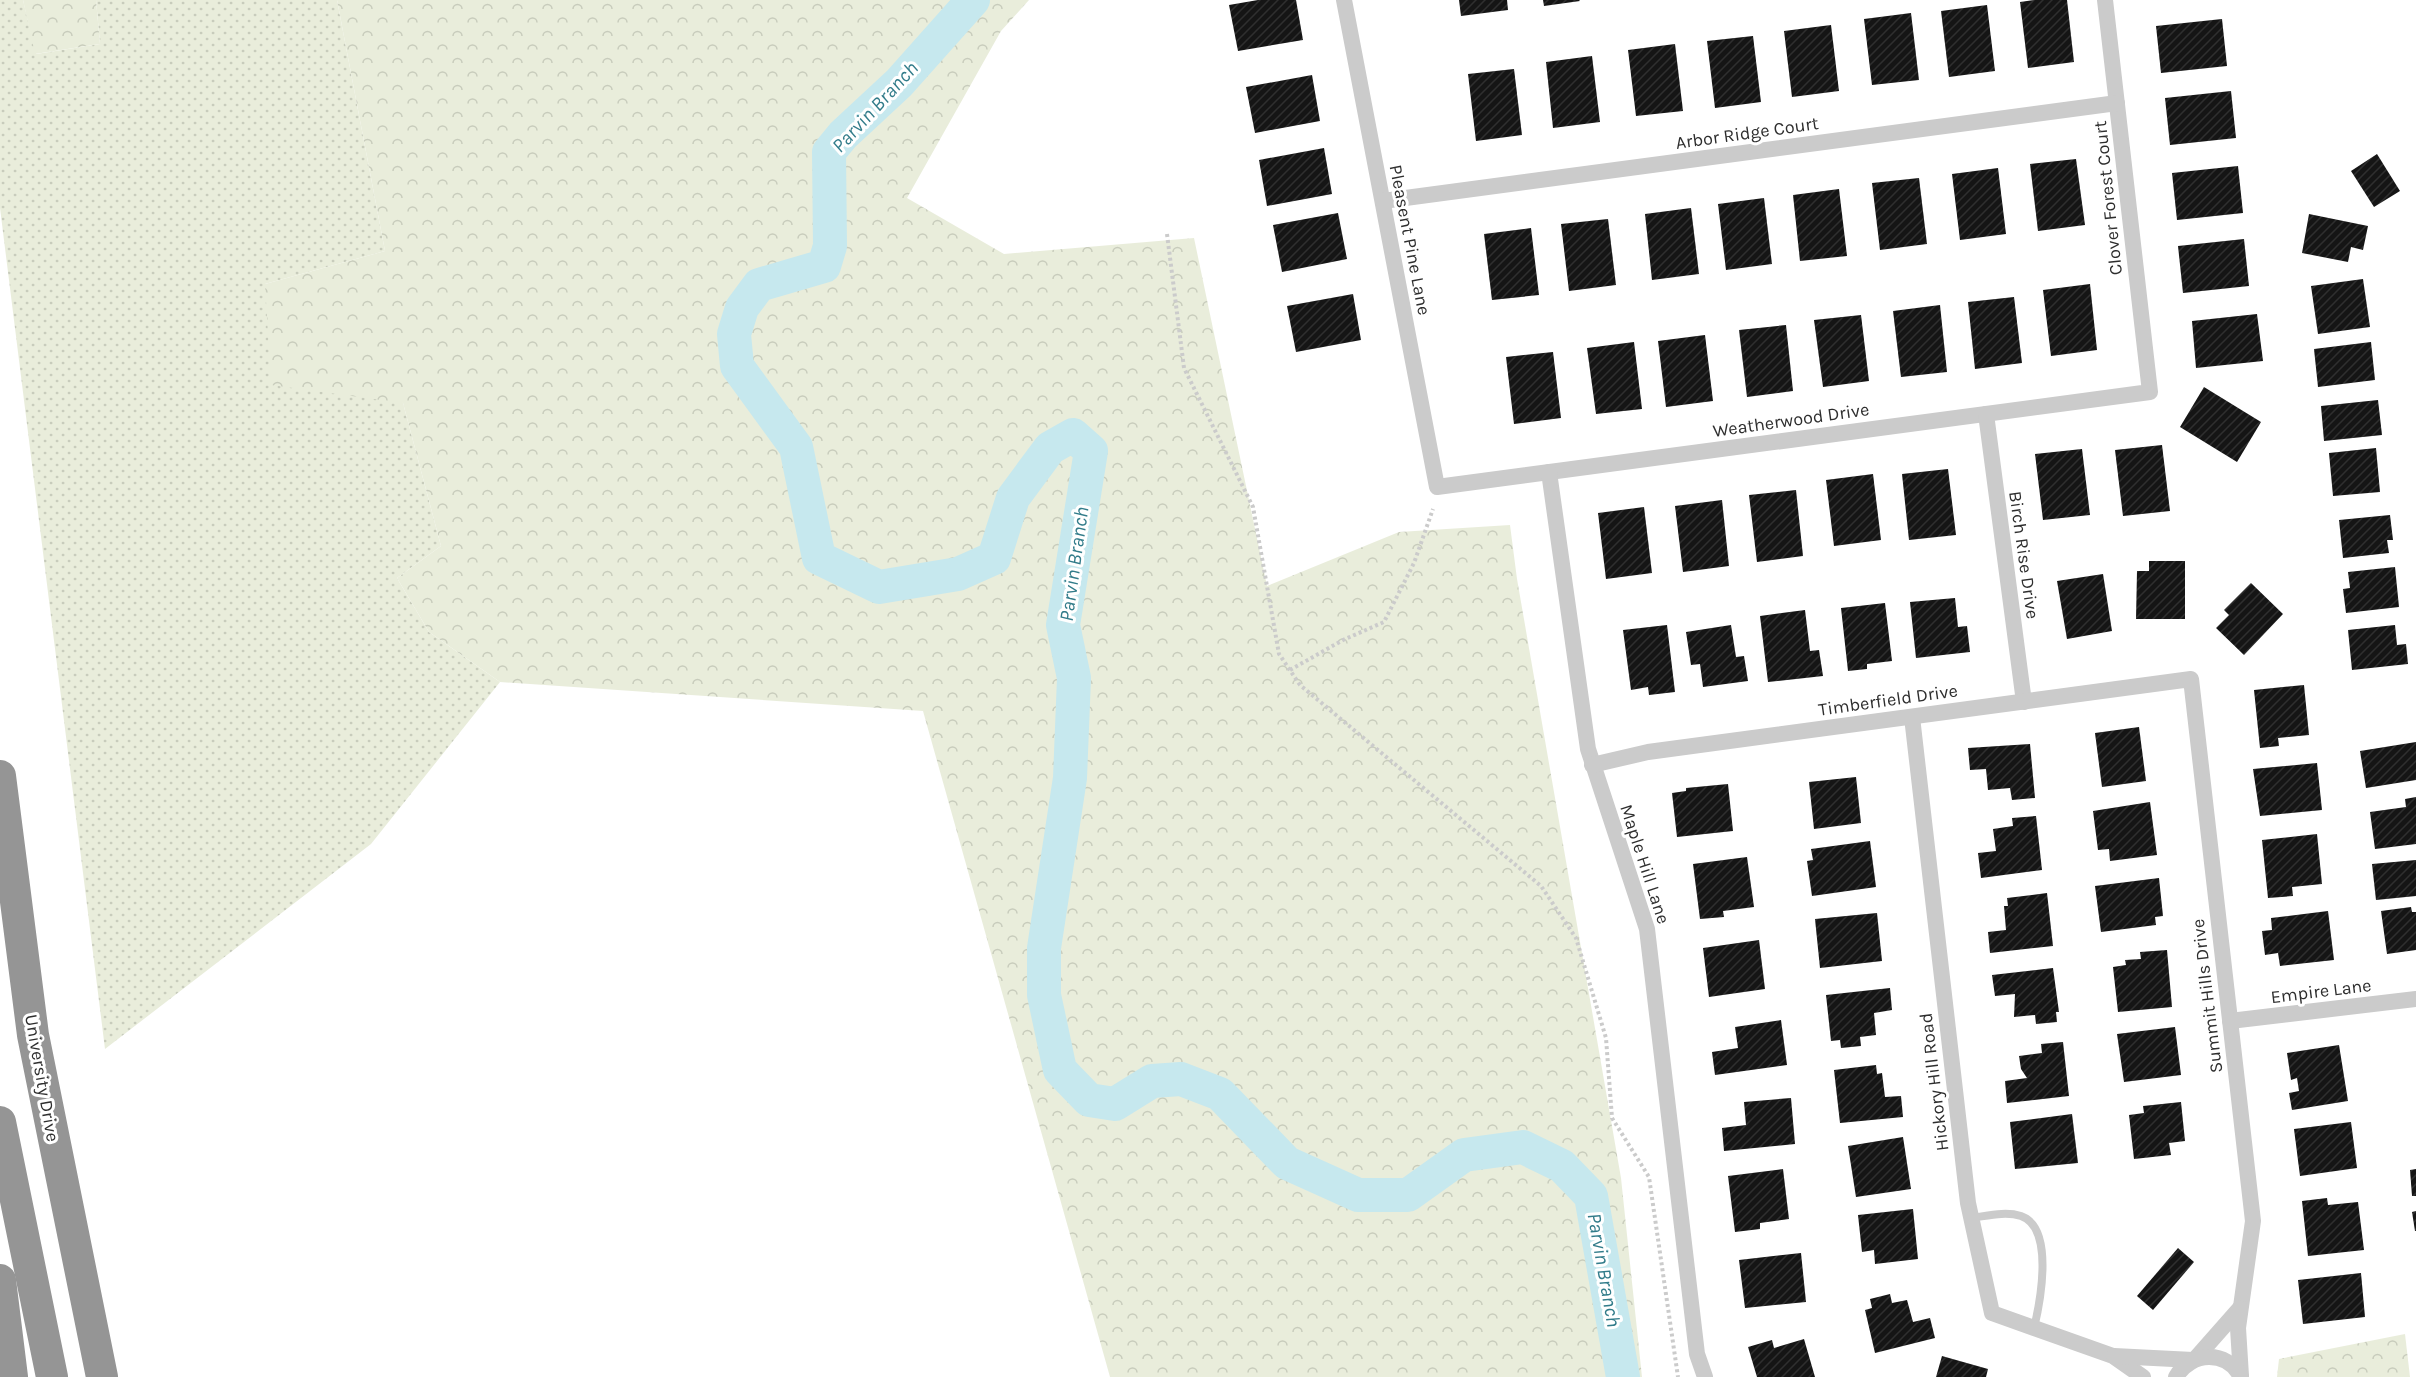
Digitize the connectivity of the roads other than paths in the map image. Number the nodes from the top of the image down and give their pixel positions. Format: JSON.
{"nodes":[{"id":1,"x":1344,"y":0,"type":"edge"},
{"id":2,"x":2105,"y":0,"type":"edge"},
{"id":3,"x":2117,"y":103,"type":"junction"},
{"id":4,"x":1383,"y":201,"type":"junction"},
{"id":5,"x":2150,"y":392,"type":"joint"},
{"id":6,"x":1986,"y":414,"type":"junction"},
{"id":7,"x":1549,"y":472,"type":"junction"},
{"id":8,"x":1437,"y":487,"type":"joint"},
{"id":9,"x":2191,"y":679,"type":"joint"},
{"id":10,"x":2024,"y":702,"type":"junction"},
{"id":11,"x":1912,"y":717,"type":"junction"},
{"id":12,"x":1592,"y":765,"type":"junction"},
{"id":13,"x":0,"y":776,"type":"edge"},
{"id":14,"x":2416,"y":999,"type":"edge"},
{"id":15,"x":2230,"y":1021,"type":"junction"},
{"id":16,"x":0,"y":1122,"type":"edge"},
{"id":17,"x":1971,"y":1218,"type":"junction"},
{"id":18,"x":0,"y":1280,"type":"edge"},
{"id":19,"x":2240,"y":1308,"type":"junction"},
{"id":20,"x":2034,"y":1328,"type":"junction"},
{"id":21,"x":2113,"y":1356,"type":"junction"},
{"id":22,"x":2194,"y":1360,"type":"junction"},
{"id":23,"x":12,"y":1377,"type":"edge"},
{"id":24,"x":52,"y":1377,"type":"edge"},
{"id":25,"x":102,"y":1377,"type":"edge"},
{"id":26,"x":1705,"y":1377,"type":"edge"},
{"id":27,"x":2143,"y":1377,"type":"edge"},
{"id":28,"x":2176,"y":1377,"type":"edge"},
{"id":29,"x":2241,"y":1377,"type":"edge"}],
"edges":[{"from":1,"to":4,"type":"street","name":"Pleasent Pine Lane"},
{"from":2,"to":3,"type":"street","name":"Clover Forest Court"},
{"from":3,"to":4,"type":"street","name":"Arbor Ridge Court"},
{"from":3,"to":5,"type":"street","name":"Clover Forest Court"},
{"from":4,"to":8,"type":"street","name":"Pleasent Pine Lane"},
{"from":5,"to":6,"type":"street","name":"Weatherwood Drive"},
{"from":6,"to":7,"type":"street","name":"Weatherwood Drive"},
{"from":6,"to":10,"type":"street","name":"Birch Rise Drive"},
{"from":7,"to":8,"type":"street","name":"Weatherwood Drive"},
{"from":7,"to":12,"type":"street","name":"Maple Hill Lane"},
{"from":9,"to":10,"type":"street","name":"Timberfield Drive"},
{"from":9,"to":15,"type":"street","name":"Summit Hills Drive"},
{"from":10,"to":11,"type":"street","name":"Timberfield Drive"},
{"from":11,"to":12,"type":"street","name":"Timberfield Drive"},
{"from":11,"to":17,"type":"street","name":"Hickory Hill Road"},
{"from":12,"to":26,"type":"street","name":"Maple Hill Lane"},
{"from":13,"to":25,"type":"highway","name":"University Drive"},
{"from":14,"to":15,"type":"street","name":"Empire Lane"},
{"from":15,"to":19,"type":"street","name":"Summit Hills Drive"},
{"from":16,"to":24,"type":"highway"},
{"from":17,"to":20,"type":"street","name":"Hickory Hill Road"},
{"from":17,"to":20,"type":"lane"},
{"from":18,"to":23,"type":"highway"},
{"from":19,"to":22,"type":"street"},
{"from":19,"to":29,"type":"street","name":"Summit Hills Drive"},
{"from":20,"to":21,"type":"street","name":"Hickory Hill Road"},
{"from":21,"to":22,"type":"street","name":"Hickory Hill Road"},
{"from":21,"to":27,"type":"street","name":"Hickory Hill Road"},
{"from":22,"to":28,"type":"street"},
{"from":22,"to":29,"type":"street","name":"Hickory Hill Road"}]}
